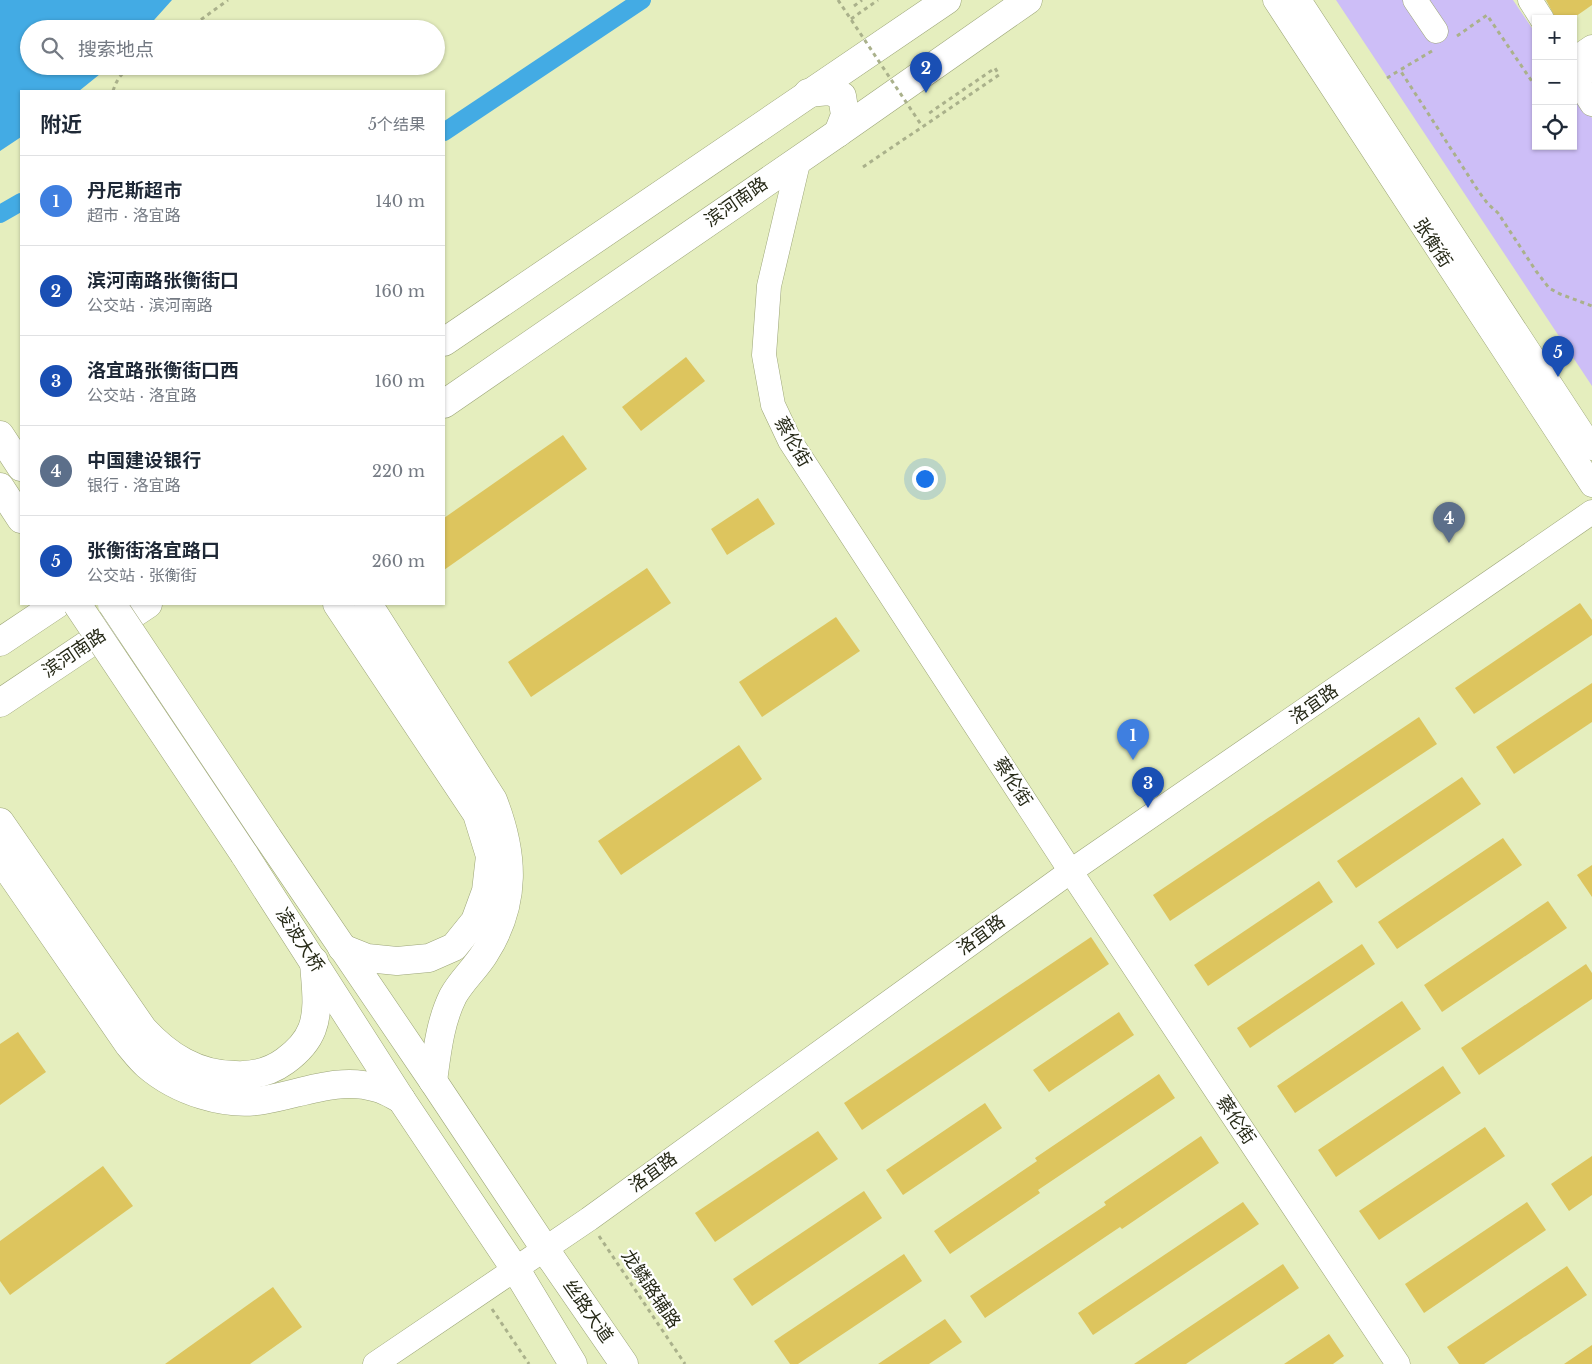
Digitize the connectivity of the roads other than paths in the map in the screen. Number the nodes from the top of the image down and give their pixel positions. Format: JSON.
{"nodes":[{"id":1,"x":947,"y":0,"type":"edge"},
{"id":2,"x":1028,"y":0,"type":"edge"},
{"id":3,"x":1275,"y":0,"type":"edge"},
{"id":4,"x":1299,"y":0,"type":"edge"},
{"id":5,"x":1415,"y":0,"type":"edge"},
{"id":6,"x":1530,"y":0,"type":"edge"},
{"id":7,"x":1539,"y":15,"type":"edge"},
{"id":8,"x":1442,"y":39,"type":"road end"},
{"id":9,"x":1592,"y":47,"type":"edge"},
{"id":10,"x":1577,"y":57,"type":"edge"},
{"id":11,"x":1592,"y":68,"type":"edge"},
{"id":12,"x":808,"y":93,"type":"junction"},
{"id":13,"x":1592,"y":104,"type":"edge"},
{"id":14,"x":838,"y":133,"type":"junction"},
{"id":15,"x":799,"y":159,"type":"junction"},
{"id":16,"x":445,"y":341,"type":"edge"},
{"id":17,"x":445,"y":403,"type":"edge"},
{"id":18,"x":0,"y":435,"type":"edge"},
{"id":19,"x":1592,"y":448,"type":"edge"},
{"id":20,"x":20,"y":465,"type":"edge"},
{"id":21,"x":1592,"y":485,"type":"edge"},
{"id":22,"x":0,"y":487,"type":"edge"},
{"id":23,"x":1592,"y":512,"type":"edge"},
{"id":24,"x":20,"y":517,"type":"edge"},
{"id":25,"x":1592,"y":525,"type":"edge"},
{"id":26,"x":56,"y":605,"type":"edge"},
{"id":27,"x":78,"y":605,"type":"edge"},
{"id":28,"x":113,"y":605,"type":"edge"},
{"id":29,"x":147,"y":605,"type":"edge"},
{"id":30,"x":338,"y":605,"type":"edge"},
{"id":31,"x":369,"y":605,"type":"edge"},
{"id":32,"x":0,"y":642,"type":"edge"},
{"id":33,"x":0,"y":703,"type":"edge"},
{"id":34,"x":0,"y":822,"type":"edge"},
{"id":35,"x":0,"y":858,"type":"edge"},
{"id":36,"x":1074,"y":876,"type":"junction"},
{"id":37,"x":342,"y":948,"type":"junction"},
{"id":38,"x":314,"y":961,"type":"junction"},
{"id":39,"x":434,"y":1081,"type":"junction"},
{"id":40,"x":401,"y":1099,"type":"junction"},
{"id":41,"x":547,"y":1253,"type":"junction"},
{"id":42,"x":518,"y":1273,"type":"junction"},
{"id":43,"x":374,"y":1364,"type":"edge"},
{"id":44,"x":396,"y":1364,"type":"edge"},
{"id":45,"x":573,"y":1364,"type":"edge"},
{"id":46,"x":624,"y":1364,"type":"edge"},
{"id":47,"x":1398,"y":1364,"type":"edge"}],
"edges":[{"from":1,"to":12,"type":"main road"},
{"from":2,"to":14,"type":"main road","name":"滨河南路"},
{"from":3,"to":21,"type":"street","name":"张衡街"},
{"from":4,"to":19,"type":"street","name":"张衡街"},
{"from":5,"to":8,"type":"street"},
{"from":6,"to":7,"type":"street"},
{"from":9,"to":10,"type":"street"},
{"from":11,"to":13,"type":"street"},
{"from":12,"to":14,"type":"main road"},
{"from":12,"to":16,"type":"main road"},
{"from":14,"to":15,"type":"main road","name":"滨河南路"},
{"from":15,"to":17,"type":"main road","name":"滨河南路"},
{"from":15,"to":36,"type":"street","name":"蔡伦街"},
{"from":18,"to":20,"type":"main road"},
{"from":22,"to":24,"type":"main road"},
{"from":23,"to":36,"type":"street","name":"洛宜路"},
{"from":25,"to":36,"type":"street","name":"洛宜路"},
{"from":26,"to":32,"type":"main road"},
{"from":27,"to":38,"type":"main road","name":"凌波大桥","bridge":true},
{"from":28,"to":37,"type":"main road","name":"凌波大桥","bridge":true},
{"from":29,"to":33,"type":"main road","name":"滨河南路"},
{"from":30,"to":37,"type":"main road"},
{"from":31,"to":39,"type":"main road"},
{"from":34,"to":38,"type":"main road"},
{"from":35,"to":40,"type":"main road"},
{"from":36,"to":41,"type":"street","name":"洛宜路"},
{"from":36,"to":41,"type":"street","name":"洛宜路"},
{"from":36,"to":47,"type":"street","name":"蔡伦街"},
{"from":37,"to":39,"type":"main road","name":"凌波大桥"},
{"from":38,"to":40,"type":"main road","name":"凌波大桥"},
{"from":39,"to":41,"type":"main road","name":"凌波大桥"},
{"from":40,"to":42,"type":"main road","name":"凌波大桥"},
{"from":41,"to":42,"type":"street","name":"洛宜路"},
{"from":41,"to":46,"type":"main road","name":"丝路大道"},
{"from":42,"to":43,"type":"street","name":"洛宜路"},
{"from":42,"to":44,"type":"street","name":"洛宜路"},
{"from":42,"to":45,"type":"main road"}]}
